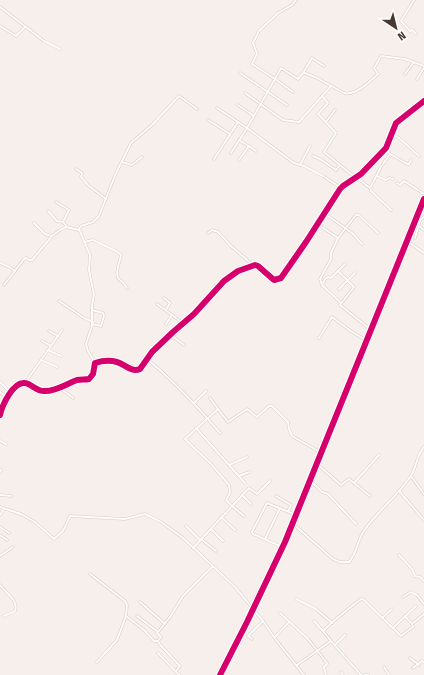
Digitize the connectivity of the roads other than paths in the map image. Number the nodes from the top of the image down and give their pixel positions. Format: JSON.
{"nodes":[{"id":1,"x":296,"y":0,"type":"edge"},
{"id":2,"x":414,"y":0,"type":"edge"},
{"id":3,"x":0,"y":7,"type":"edge"},
{"id":4,"x":0,"y":26,"type":"edge"},
{"id":5,"x":25,"y":26,"type":"junction"},
{"id":6,"x":416,"y":34,"type":"dead end"},
{"id":7,"x":60,"y":49,"type":"dead end"},
{"id":8,"x":414,"y":62,"type":"junction"},
{"id":9,"x":324,"y":66,"type":"dead end"},
{"id":10,"x":424,"y":67,"type":"edge"},
{"id":11,"x":240,"y":73,"type":"dead end"},
{"id":12,"x":303,"y":73,"type":"junction"},
{"id":13,"x":405,"y":74,"type":"dead end"},
{"id":14,"x":274,"y":79,"type":"junction"},
{"id":15,"x":417,"y":79,"type":"dead end"},
{"id":16,"x":331,"y":85,"type":"junction"},
{"id":17,"x":268,"y":92,"type":"junction"},
{"id":18,"x":293,"y":92,"type":"dead end"},
{"id":19,"x":245,"y":94,"type":"dead end"},
{"id":20,"x":322,"y":96,"type":"junction"},
{"id":21,"x":424,"y":101,"type":"edge"},
{"id":22,"x":261,"y":104,"type":"junction"},
{"id":23,"x":238,"y":105,"type":"dead end"},
{"id":24,"x":287,"y":105,"type":"dead end"},
{"id":25,"x":197,"y":108,"type":"dead end"},
{"id":26,"x":217,"y":108,"type":"dead end"},
{"id":27,"x":335,"y":110,"type":"dead end"},
{"id":28,"x":254,"y":116,"type":"junction"},
{"id":29,"x":208,"y":120,"type":"dead end"},
{"id":30,"x":238,"y":122,"type":"junction"},
{"id":31,"x":326,"y":122,"type":"junction"},
{"id":32,"x":247,"y":128,"type":"junction"},
{"id":33,"x":230,"y":134,"type":"junction"},
{"id":34,"x":392,"y":134,"type":"junction"},
{"id":35,"x":239,"y":140,"type":"junction"},
{"id":36,"x":249,"y":146,"type":"junction"},
{"id":37,"x":310,"y":146,"type":"dead end"},
{"id":38,"x":386,"y":148,"type":"junction"},
{"id":39,"x":256,"y":151,"type":"dead end"},
{"id":40,"x":231,"y":153,"type":"dead end"},
{"id":41,"x":390,"y":154,"type":"junction"},
{"id":42,"x":313,"y":156,"type":"dead end"},
{"id":43,"x":419,"y":156,"type":"dead end"},
{"id":44,"x":142,"y":157,"type":"dead end"},
{"id":45,"x":214,"y":159,"type":"dead end"},
{"id":46,"x":239,"y":160,"type":"dead end"},
{"id":47,"x":412,"y":160,"type":"dead end"},
{"id":48,"x":122,"y":162,"type":"junction"},
{"id":49,"x":300,"y":165,"type":"junction"},
{"id":50,"x":340,"y":165,"type":"junction"},
{"id":51,"x":76,"y":169,"type":"dead end"},
{"id":52,"x":377,"y":176,"type":"junction"},
{"id":53,"x":356,"y":178,"type":"junction"},
{"id":54,"x":394,"y":179,"type":"dead end"},
{"id":55,"x":397,"y":183,"type":"dead end"},
{"id":56,"x":340,"y":188,"type":"junction"},
{"id":57,"x":370,"y":188,"type":"junction"},
{"id":58,"x":424,"y":194,"type":"edge"},
{"id":59,"x":106,"y":199,"type":"junction"},
{"id":60,"x":424,"y":199,"type":"edge"},
{"id":61,"x":56,"y":202,"type":"dead end"},
{"id":62,"x":390,"y":210,"type":"dead end"},
{"id":63,"x":48,"y":211,"type":"dead end"},
{"id":64,"x":324,"y":213,"type":"junction"},
{"id":65,"x":424,"y":217,"type":"edge"},
{"id":66,"x":416,"y":218,"type":"junction"},
{"id":67,"x":420,"y":220,"type":"junction"},
{"id":68,"x":63,"y":222,"type":"junction"},
{"id":69,"x":34,"y":223,"type":"dead end"},
{"id":70,"x":317,"y":224,"type":"junction"},
{"id":71,"x":419,"y":226,"type":"junction"},
{"id":72,"x":68,"y":228,"type":"junction"},
{"id":73,"x":346,"y":229,"type":"junction"},
{"id":74,"x":79,"y":230,"type":"junction"},
{"id":75,"x":424,"y":230,"type":"edge"},
{"id":76,"x":208,"y":233,"type":"dead end"},
{"id":77,"x":378,"y":233,"type":"dead end"},
{"id":78,"x":52,"y":236,"type":"junction"},
{"id":79,"x":338,"y":238,"type":"junction"},
{"id":80,"x":415,"y":238,"type":"dead end"},
{"id":81,"x":407,"y":241,"type":"junction"},
{"id":82,"x":84,"y":242,"type":"junction"},
{"id":83,"x":362,"y":244,"type":"dead end"},
{"id":84,"x":424,"y":253,"type":"edge"},
{"id":85,"x":0,"y":263,"type":"edge"},
{"id":86,"x":345,"y":264,"type":"dead end"},
{"id":87,"x":253,"y":265,"type":"junction"},
{"id":88,"x":15,"y":271,"type":"junction"},
{"id":89,"x":338,"y":271,"type":"junction"},
{"id":90,"x":355,"y":273,"type":"dead end"},
{"id":91,"x":348,"y":280,"type":"junction"},
{"id":92,"x":4,"y":285,"type":"dead end"},
{"id":93,"x":322,"y":285,"type":"junction"},
{"id":94,"x":127,"y":288,"type":"dead end"},
{"id":95,"x":339,"y":289,"type":"dead end"},
{"id":96,"x":164,"y":298,"type":"dead end"},
{"id":97,"x":59,"y":301,"type":"dead end"},
{"id":98,"x":341,"y":303,"type":"junction"},
{"id":99,"x":157,"y":304,"type":"dead end"},
{"id":100,"x":92,"y":310,"type":"junction"},
{"id":101,"x":166,"y":310,"type":"junction"},
{"id":102,"x":172,"y":315,"type":"junction"},
{"id":103,"x":93,"y":323,"type":"junction"},
{"id":104,"x":183,"y":323,"type":"junction"},
{"id":105,"x":166,"y":324,"type":"dead end"},
{"id":106,"x":370,"y":329,"type":"junction"},
{"id":107,"x":62,"y":330,"type":"dead end"},
{"id":108,"x":49,"y":331,"type":"dead end"},
{"id":109,"x":170,"y":334,"type":"junction"},
{"id":110,"x":58,"y":336,"type":"junction"},
{"id":111,"x":319,"y":338,"type":"dead end"},
{"id":112,"x":366,"y":340,"type":"junction"},
{"id":113,"x":42,"y":341,"type":"dead end"},
{"id":114,"x":184,"y":345,"type":"dead end"},
{"id":115,"x":51,"y":346,"type":"junction"},
{"id":116,"x":48,"y":350,"type":"junction"},
{"id":117,"x":60,"y":356,"type":"dead end"},
{"id":118,"x":147,"y":359,"type":"junction"},
{"id":119,"x":41,"y":360,"type":"junction"},
{"id":120,"x":95,"y":363,"type":"junction"},
{"id":121,"x":57,"y":367,"type":"dead end"},
{"id":122,"x":0,"y":382,"type":"edge"},
{"id":123,"x":26,"y":383,"type":"junction"},
{"id":124,"x":60,"y":388,"type":"junction"},
{"id":125,"x":206,"y":391,"type":"dead end"},
{"id":126,"x":0,"y":392,"type":"edge"},
{"id":127,"x":11,"y":393,"type":"junction"},
{"id":128,"x":8,"y":398,"type":"junction"},
{"id":129,"x":73,"y":398,"type":"dead end"},
{"id":130,"x":210,"y":398,"type":"dead end"},
{"id":131,"x":194,"y":404,"type":"junction"},
{"id":132,"x":1,"y":406,"type":"edge"},
{"id":133,"x":218,"y":410,"type":"junction"},
{"id":134,"x":0,"y":415,"type":"edge"},
{"id":135,"x":208,"y":418,"type":"junction"},
{"id":136,"x":196,"y":428,"type":"junction"},
{"id":137,"x":220,"y":433,"type":"dead end"},
{"id":138,"x":0,"y":441,"type":"edge"},
{"id":139,"x":6,"y":444,"type":"dead end"},
{"id":140,"x":424,"y":447,"type":"edge"},
{"id":141,"x":320,"y":452,"type":"junction"},
{"id":142,"x":379,"y":455,"type":"dead end"},
{"id":143,"x":246,"y":457,"type":"dead end"},
{"id":144,"x":316,"y":463,"type":"junction"},
{"id":145,"x":229,"y":465,"type":"junction"},
{"id":146,"x":249,"y":472,"type":"dead end"},
{"id":147,"x":239,"y":476,"type":"junction"},
{"id":148,"x":411,"y":476,"type":"junction"},
{"id":149,"x":309,"y":479,"type":"junction"},
{"id":150,"x":270,"y":481,"type":"dead end"},
{"id":151,"x":244,"y":483,"type":"dead end"},
{"id":152,"x":354,"y":484,"type":"junction"},
{"id":153,"x":399,"y":491,"type":"junction"},
{"id":154,"x":424,"y":494,"type":"edge"},
{"id":155,"x":0,"y":495,"type":"edge"},
{"id":156,"x":242,"y":495,"type":"junction"},
{"id":157,"x":11,"y":496,"type":"dead end"},
{"id":158,"x":276,"y":496,"type":"dead end"},
{"id":159,"x":370,"y":496,"type":"dead end"},
{"id":160,"x":251,"y":504,"type":"dead end"},
{"id":161,"x":232,"y":506,"type":"junction"},
{"id":162,"x":0,"y":507,"type":"edge"},
{"id":163,"x":280,"y":508,"type":"junction"},
{"id":164,"x":4,"y":509,"type":"junction"},
{"id":165,"x":288,"y":511,"type":"junction"},
{"id":166,"x":0,"y":515,"type":"edge"},
{"id":167,"x":296,"y":515,"type":"junction"},
{"id":168,"x":244,"y":516,"type":"dead end"},
{"id":169,"x":222,"y":517,"type":"junction"},
{"id":170,"x":424,"y":520,"type":"edge"},
{"id":171,"x":292,"y":523,"type":"junction"},
{"id":172,"x":356,"y":524,"type":"dead end"},
{"id":173,"x":186,"y":526,"type":"dead end"},
{"id":174,"x":0,"y":527,"type":"edge"},
{"id":175,"x":210,"y":528,"type":"junction"},
{"id":176,"x":235,"y":530,"type":"dead end"},
{"id":177,"x":9,"y":533,"type":"dead end"},
{"id":178,"x":0,"y":535,"type":"edge"},
{"id":179,"x":201,"y":539,"type":"junction"},
{"id":180,"x":265,"y":539,"type":"junction"},
{"id":181,"x":6,"y":540,"type":"dead end"},
{"id":182,"x":223,"y":541,"type":"dead end"},
{"id":183,"x":13,"y":547,"type":"dead end"},
{"id":184,"x":282,"y":547,"type":"junction"},
{"id":185,"x":193,"y":548,"type":"junction"},
{"id":186,"x":216,"y":551,"type":"dead end"},
{"id":187,"x":399,"y":555,"type":"dead end"},
{"id":188,"x":0,"y":556,"type":"edge"},
{"id":189,"x":212,"y":566,"type":"junction"},
{"id":190,"x":90,"y":574,"type":"dead end"},
{"id":191,"x":424,"y":581,"type":"edge"},
{"id":192,"x":0,"y":585,"type":"edge"},
{"id":193,"x":403,"y":598,"type":"dead end"},
{"id":194,"x":296,"y":599,"type":"dead end"},
{"id":195,"x":140,"y":602,"type":"dead end"},
{"id":196,"x":424,"y":604,"type":"edge"},
{"id":197,"x":416,"y":606,"type":"dead end"},
{"id":198,"x":253,"y":609,"type":"junction"},
{"id":199,"x":392,"y":609,"type":"dead end"},
{"id":200,"x":280,"y":613,"type":"dead end"},
{"id":201,"x":424,"y":614,"type":"edge"},
{"id":202,"x":4,"y":616,"type":"dead end"},
{"id":203,"x":126,"y":616,"type":"junction"},
{"id":204,"x":137,"y":616,"type":"dead end"},
{"id":205,"x":405,"y":616,"type":"junction"},
{"id":206,"x":382,"y":618,"type":"junction"},
{"id":207,"x":263,"y":621,"type":"junction"},
{"id":208,"x":289,"y":622,"type":"junction"},
{"id":209,"x":314,"y":622,"type":"dead end"},
{"id":210,"x":332,"y":623,"type":"junction"},
{"id":211,"x":165,"y":624,"type":"junction"},
{"id":212,"x":412,"y":624,"type":"junction"},
{"id":213,"x":393,"y":628,"type":"junction"},
{"id":214,"x":323,"y":631,"type":"junction"},
{"id":215,"x":157,"y":632,"type":"junction"},
{"id":216,"x":345,"y":635,"type":"dead end"},
{"id":217,"x":274,"y":637,"type":"junction"},
{"id":218,"x":252,"y":639,"type":"dead end"},
{"id":219,"x":158,"y":641,"type":"junction"},
{"id":220,"x":331,"y":641,"type":"junction"},
{"id":221,"x":335,"y":645,"type":"junction"},
{"id":222,"x":317,"y":651,"type":"junction"},
{"id":223,"x":158,"y":653,"type":"dead end"},
{"id":224,"x":410,"y":658,"type":"dead end"},
{"id":225,"x":97,"y":662,"type":"dead end"},
{"id":226,"x":424,"y":662,"type":"edge"},
{"id":227,"x":296,"y":665,"type":"junction"},
{"id":228,"x":418,"y":665,"type":"junction"},
{"id":229,"x":384,"y":668,"type":"dead end"},
{"id":230,"x":413,"y":668,"type":"dead end"},
{"id":231,"x":176,"y":672,"type":"junction"},
{"id":232,"x":341,"y":672,"type":"dead end"},
{"id":233,"x":179,"y":675,"type":"edge"},
{"id":234,"x":220,"y":675,"type":"edge"},
{"id":235,"x":304,"y":675,"type":"edge"},
{"id":236,"x":326,"y":675,"type":"edge"},
{"id":237,"x":344,"y":675,"type":"edge"},
{"id":238,"x":362,"y":675,"type":"edge"},
{"id":239,"x":365,"y":675,"type":"edge"},
{"id":240,"x":368,"y":675,"type":"edge"},
{"id":241,"x":389,"y":675,"type":"edge"}],
"edges":[{"from":1,"to":14,"type":"street"},
{"from":2,"to":6,"type":"street"},
{"from":3,"to":5,"type":"street"},
{"from":4,"to":5,"type":"street"},
{"from":5,"to":7,"type":"street"},
{"from":8,"to":10,"type":"street"},
{"from":8,"to":13,"type":"street"},
{"from":8,"to":16,"type":"street"},
{"from":9,"to":12,"type":"street"},
{"from":10,"to":15,"type":"street"},
{"from":11,"to":17,"type":"street"},
{"from":12,"to":14,"type":"street"},
{"from":12,"to":16,"type":"street"},
{"from":14,"to":17,"type":"street"},
{"from":14,"to":18,"type":"street"},
{"from":16,"to":20,"type":"street"},
{"from":17,"to":22,"type":"street"},
{"from":17,"to":24,"type":"street"},
{"from":19,"to":22,"type":"street"},
{"from":20,"to":22,"type":"street"},
{"from":20,"to":31,"type":"street"},
{"from":21,"to":34,"type":"street"},
{"from":22,"to":28,"type":"street"},
{"from":23,"to":28,"type":"street"},
{"from":25,"to":48,"type":"street"},
{"from":26,"to":30,"type":"street"},
{"from":27,"to":31,"type":"street"},
{"from":28,"to":32,"type":"street"},
{"from":29,"to":33,"type":"street"},
{"from":30,"to":32,"type":"street"},
{"from":30,"to":33,"type":"street"},
{"from":31,"to":50,"type":"street"},
{"from":32,"to":35,"type":"street"},
{"from":32,"to":49,"type":"street"},
{"from":33,"to":45,"type":"street"},
{"from":34,"to":38,"type":"street"},
{"from":34,"to":43,"type":"street"},
{"from":35,"to":36,"type":"street"},
{"from":35,"to":40,"type":"street"},
{"from":36,"to":39,"type":"street"},
{"from":36,"to":46,"type":"street"},
{"from":37,"to":49,"type":"street"},
{"from":38,"to":41,"type":"street"},
{"from":38,"to":53,"type":"street"},
{"from":41,"to":47,"type":"street"},
{"from":41,"to":52,"type":"street"},
{"from":42,"to":50,"type":"street"},
{"from":44,"to":48,"type":"street"},
{"from":48,"to":59,"type":"street"},
{"from":49,"to":56,"type":"street"},
{"from":50,"to":53,"type":"street"},
{"from":51,"to":59,"type":"street"},
{"from":52,"to":54,"type":"street"},
{"from":52,"to":57,"type":"street"},
{"from":53,"to":56,"type":"street"},
{"from":53,"to":57,"type":"street"},
{"from":55,"to":58,"type":"street"},
{"from":56,"to":64,"type":"street"},
{"from":57,"to":62,"type":"street"},
{"from":59,"to":74,"type":"street"},
{"from":60,"to":66,"type":"street"},
{"from":61,"to":68,"type":"street"},
{"from":63,"to":68,"type":"street"},
{"from":64,"to":70,"type":"street"},
{"from":64,"to":73,"type":"street"},
{"from":65,"to":67,"type":"street"},
{"from":66,"to":67,"type":"street"},
{"from":66,"to":81,"type":"street"},
{"from":67,"to":71,"type":"street"},
{"from":68,"to":72,"type":"street"},
{"from":69,"to":78,"type":"street"},
{"from":70,"to":79,"type":"street"},
{"from":70,"to":87,"type":"street"},
{"from":71,"to":75,"type":"street"},
{"from":71,"to":80,"type":"street"},
{"from":72,"to":74,"type":"street"},
{"from":72,"to":78,"type":"street"},
{"from":73,"to":77,"type":"street"},
{"from":73,"to":79,"type":"street"},
{"from":73,"to":83,"type":"street"},
{"from":74,"to":82,"type":"street"},
{"from":76,"to":87,"type":"street"},
{"from":78,"to":88,"type":"street"},
{"from":79,"to":93,"type":"street"},
{"from":81,"to":84,"type":"street"},
{"from":81,"to":106,"type":"street"},
{"from":82,"to":94,"type":"street"},
{"from":82,"to":100,"type":"street"},
{"from":85,"to":88,"type":"street"},
{"from":86,"to":89,"type":"street"},
{"from":87,"to":104,"type":"street"},
{"from":88,"to":92,"type":"street"},
{"from":89,"to":91,"type":"street"},
{"from":89,"to":93,"type":"street"},
{"from":90,"to":91,"type":"street"},
{"from":91,"to":95,"type":"street"},
{"from":91,"to":98,"type":"street"},
{"from":93,"to":98,"type":"street"},
{"from":96,"to":101,"type":"street"},
{"from":97,"to":103,"type":"street"},
{"from":98,"to":106,"type":"street"},
{"from":99,"to":101,"type":"street"},
{"from":100,"to":103,"type":"street"},
{"from":100,"to":103,"type":"street"},
{"from":101,"to":102,"type":"street"},
{"from":102,"to":104,"type":"street"},
{"from":102,"to":105,"type":"street"},
{"from":103,"to":120,"type":"street"},
{"from":104,"to":109,"type":"street"},
{"from":106,"to":112,"type":"street"},
{"from":107,"to":110,"type":"street"},
{"from":108,"to":110,"type":"street"},
{"from":109,"to":114,"type":"street"},
{"from":109,"to":118,"type":"street"},
{"from":110,"to":115,"type":"street"},
{"from":111,"to":112,"type":"street"},
{"from":112,"to":141,"type":"street"},
{"from":113,"to":115,"type":"street"},
{"from":115,"to":116,"type":"street"},
{"from":116,"to":117,"type":"street"},
{"from":116,"to":119,"type":"street"},
{"from":118,"to":120,"type":"street"},
{"from":118,"to":131,"type":"street"},
{"from":119,"to":121,"type":"street"},
{"from":119,"to":123,"type":"street"},
{"from":120,"to":124,"type":"street"},
{"from":122,"to":127,"type":"street"},
{"from":123,"to":124,"type":"street"},
{"from":123,"to":127,"type":"street"},
{"from":124,"to":129,"type":"street"},
{"from":125,"to":131,"type":"street"},
{"from":126,"to":128,"type":"street"},
{"from":127,"to":128,"type":"street"},
{"from":128,"to":132,"type":"street"},
{"from":130,"to":133,"type":"street"},
{"from":131,"to":135,"type":"street"},
{"from":132,"to":134,"type":"street"},
{"from":133,"to":135,"type":"street"},
{"from":133,"to":141,"type":"street"},
{"from":135,"to":136,"type":"street"},
{"from":135,"to":137,"type":"street"},
{"from":136,"to":145,"type":"street"},
{"from":136,"to":161,"type":"street"},
{"from":138,"to":139,"type":"street"},
{"from":140,"to":148,"type":"street"},
{"from":141,"to":144,"type":"street"},
{"from":142,"to":152,"type":"street"},
{"from":143,"to":145,"type":"street"},
{"from":144,"to":149,"type":"street"},
{"from":144,"to":152,"type":"street"},
{"from":145,"to":147,"type":"street"},
{"from":146,"to":147,"type":"street"},
{"from":147,"to":151,"type":"street"},
{"from":148,"to":153,"type":"street"},
{"from":148,"to":154,"type":"street"},
{"from":149,"to":167,"type":"street"},
{"from":149,"to":172,"type":"street"},
{"from":150,"to":156,"type":"street"},
{"from":152,"to":159,"type":"street"},
{"from":153,"to":170,"type":"street"},
{"from":153,"to":171,"type":"street"},
{"from":155,"to":157,"type":"street"},
{"from":156,"to":160,"type":"street"},
{"from":156,"to":161,"type":"street"},
{"from":158,"to":165,"type":"street"},
{"from":161,"to":168,"type":"street"},
{"from":161,"to":169,"type":"street"},
{"from":162,"to":164,"type":"street"},
{"from":163,"to":165,"type":"street"},
{"from":163,"to":180,"type":"street"},
{"from":163,"to":180,"type":"street"},
{"from":164,"to":166,"type":"street"},
{"from":164,"to":185,"type":"street"},
{"from":165,"to":167,"type":"street"},
{"from":167,"to":171,"type":"street"},
{"from":169,"to":175,"type":"street"},
{"from":169,"to":176,"type":"street"},
{"from":171,"to":184,"type":"street"},
{"from":173,"to":179,"type":"street"},
{"from":174,"to":177,"type":"street"},
{"from":175,"to":179,"type":"street"},
{"from":175,"to":182,"type":"street"},
{"from":178,"to":181,"type":"street"},
{"from":179,"to":185,"type":"street"},
{"from":179,"to":186,"type":"street"},
{"from":180,"to":184,"type":"street"},
{"from":183,"to":188,"type":"street"},
{"from":184,"to":198,"type":"street"},
{"from":185,"to":189,"type":"street"},
{"from":187,"to":191,"type":"street"},
{"from":189,"to":198,"type":"street"},
{"from":189,"to":211,"type":"street"},
{"from":190,"to":203,"type":"street"},
{"from":192,"to":202,"type":"street"},
{"from":193,"to":196,"type":"street"},
{"from":194,"to":210,"type":"street"},
{"from":195,"to":211,"type":"street"},
{"from":197,"to":205,"type":"street"},
{"from":198,"to":207,"type":"street"},
{"from":198,"to":234,"type":"street"},
{"from":199,"to":206,"type":"street"},
{"from":200,"to":208,"type":"street"},
{"from":201,"to":212,"type":"street"},
{"from":203,"to":219,"type":"street"},
{"from":203,"to":225,"type":"street"},
{"from":204,"to":215,"type":"street"},
{"from":205,"to":212,"type":"street"},
{"from":205,"to":213,"type":"street"},
{"from":206,"to":210,"type":"street"},
{"from":206,"to":213,"type":"street"},
{"from":207,"to":217,"type":"street"},
{"from":207,"to":218,"type":"street"},
{"from":208,"to":217,"type":"street"},
{"from":208,"to":222,"type":"street"},
{"from":209,"to":214,"type":"street"},
{"from":210,"to":214,"type":"street"},
{"from":211,"to":215,"type":"street"},
{"from":212,"to":213,"type":"street"},
{"from":214,"to":220,"type":"street"},
{"from":215,"to":219,"type":"street"},
{"from":216,"to":221,"type":"street"},
{"from":217,"to":227,"type":"street"},
{"from":219,"to":231,"type":"street"},
{"from":220,"to":221,"type":"street"},
{"from":220,"to":222,"type":"street"},
{"from":221,"to":238,"type":"street"},
{"from":222,"to":227,"type":"street"},
{"from":222,"to":236,"type":"street"},
{"from":223,"to":231,"type":"street"},
{"from":224,"to":228,"type":"street"},
{"from":226,"to":228,"type":"street"},
{"from":227,"to":235,"type":"street"},
{"from":228,"to":230,"type":"street"},
{"from":229,"to":241,"type":"street"},
{"from":231,"to":233,"type":"street"},
{"from":232,"to":237,"type":"street"},
{"from":239,"to":240,"type":"street"}]}
